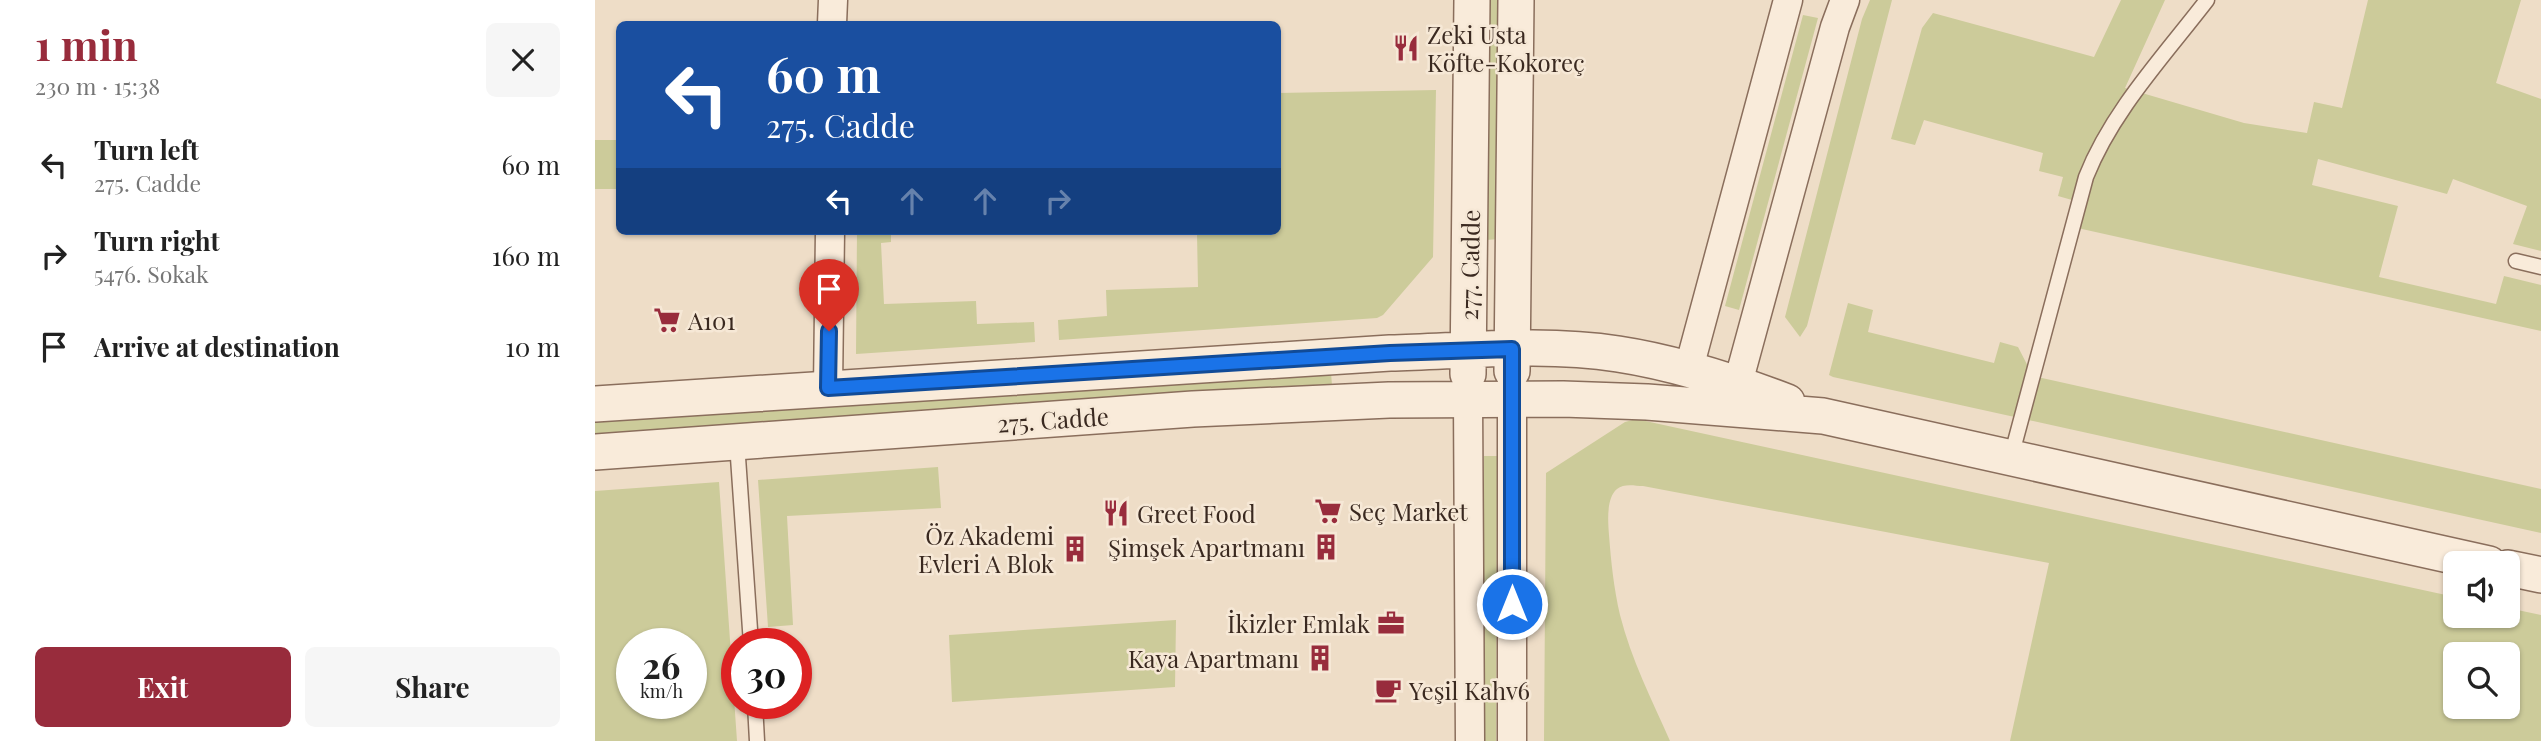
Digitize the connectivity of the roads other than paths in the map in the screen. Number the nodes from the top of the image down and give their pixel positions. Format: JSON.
{"nodes":[{"id":1,"x":833,"y":0,"type":"edge"},
{"id":2,"x":1472,"y":0,"type":"edge"},
{"id":3,"x":1516,"y":0,"type":"edge"},
{"id":4,"x":1788,"y":0,"type":"edge"},
{"id":5,"x":1845,"y":0,"type":"edge"},
{"id":6,"x":2207,"y":0,"type":"edge"},
{"id":7,"x":832,"y":21,"type":"edge"},
{"id":8,"x":830,"y":235,"type":"edge"},
{"id":9,"x":2516,"y":261,"type":"dead end"},
{"id":10,"x":2541,"y":267,"type":"edge"},
{"id":11,"x":1512,"y":349,"type":"junction"},
{"id":12,"x":1468,"y":350,"type":"junction"},
{"id":13,"x":1689,"y":368,"type":"junction"},
{"id":14,"x":1738,"y":383,"type":"junction"},
{"id":15,"x":828,"y":388,"type":"junction"},
{"id":16,"x":1512,"y":399,"type":"junction"},
{"id":17,"x":1468,"y":400,"type":"junction"},
{"id":18,"x":595,"y":404,"type":"edge"},
{"id":19,"x":1823,"y":416,"type":"junction"},
{"id":20,"x":737,"y":442,"type":"junction"},
{"id":21,"x":595,"y":452,"type":"edge"},
{"id":22,"x":2011,"y":457,"type":"junction"},
{"id":23,"x":2443,"y":554,"type":"edge"},
{"id":24,"x":2520,"y":571,"type":"edge"},
{"id":25,"x":2541,"y":575,"type":"edge"},
{"id":26,"x":750,"y":628,"type":"edge"},
{"id":27,"x":756,"y":719,"type":"edge"},
{"id":28,"x":757,"y":741,"type":"edge"},
{"id":29,"x":1470,"y":741,"type":"edge"},
{"id":30,"x":1512,"y":741,"type":"edge"}],
"edges":[{"from":1,"to":7,"type":"street"},
{"from":2,"to":12,"type":"street","name":"277. Cadde"},
{"from":3,"to":11,"type":"street","name":"277. Cadde"},
{"from":4,"to":13,"type":"street"},
{"from":5,"to":14,"type":"street"},
{"from":6,"to":22,"type":"lane"},
{"from":8,"to":15,"type":"street"},
{"from":9,"to":10,"type":"lane"},
{"from":11,"to":12,"type":"street","name":"275. Cadde"},
{"from":11,"to":13,"type":"street","name":"275. Cadde"},
{"from":11,"to":16,"type":"street","name":"277. Cadde"},
{"from":12,"to":15,"type":"street","name":"275. Cadde"},
{"from":12,"to":17,"type":"street","name":"277. Cadde"},
{"from":13,"to":14,"type":"street","name":"275. Cadde"},
{"from":14,"to":19,"type":"street","name":"275. Cadde"},
{"from":15,"to":18,"type":"street","name":"275. Cadde"},
{"from":16,"to":17,"type":"street","name":"275. Cadde"},
{"from":16,"to":19,"type":"street","name":"275. Cadde"},
{"from":16,"to":30,"type":"street","name":"277. Cadde"},
{"from":17,"to":20,"type":"street","name":"275. Cadde"},
{"from":17,"to":29,"type":"street","name":"277. Cadde"},
{"from":19,"to":22,"type":"street"},
{"from":20,"to":21,"type":"street","name":"275. Cadde"},
{"from":20,"to":26,"type":"lane"},
{"from":22,"to":23,"type":"street"},
{"from":24,"to":25,"type":"street"},
{"from":27,"to":28,"type":"lane"}]}
